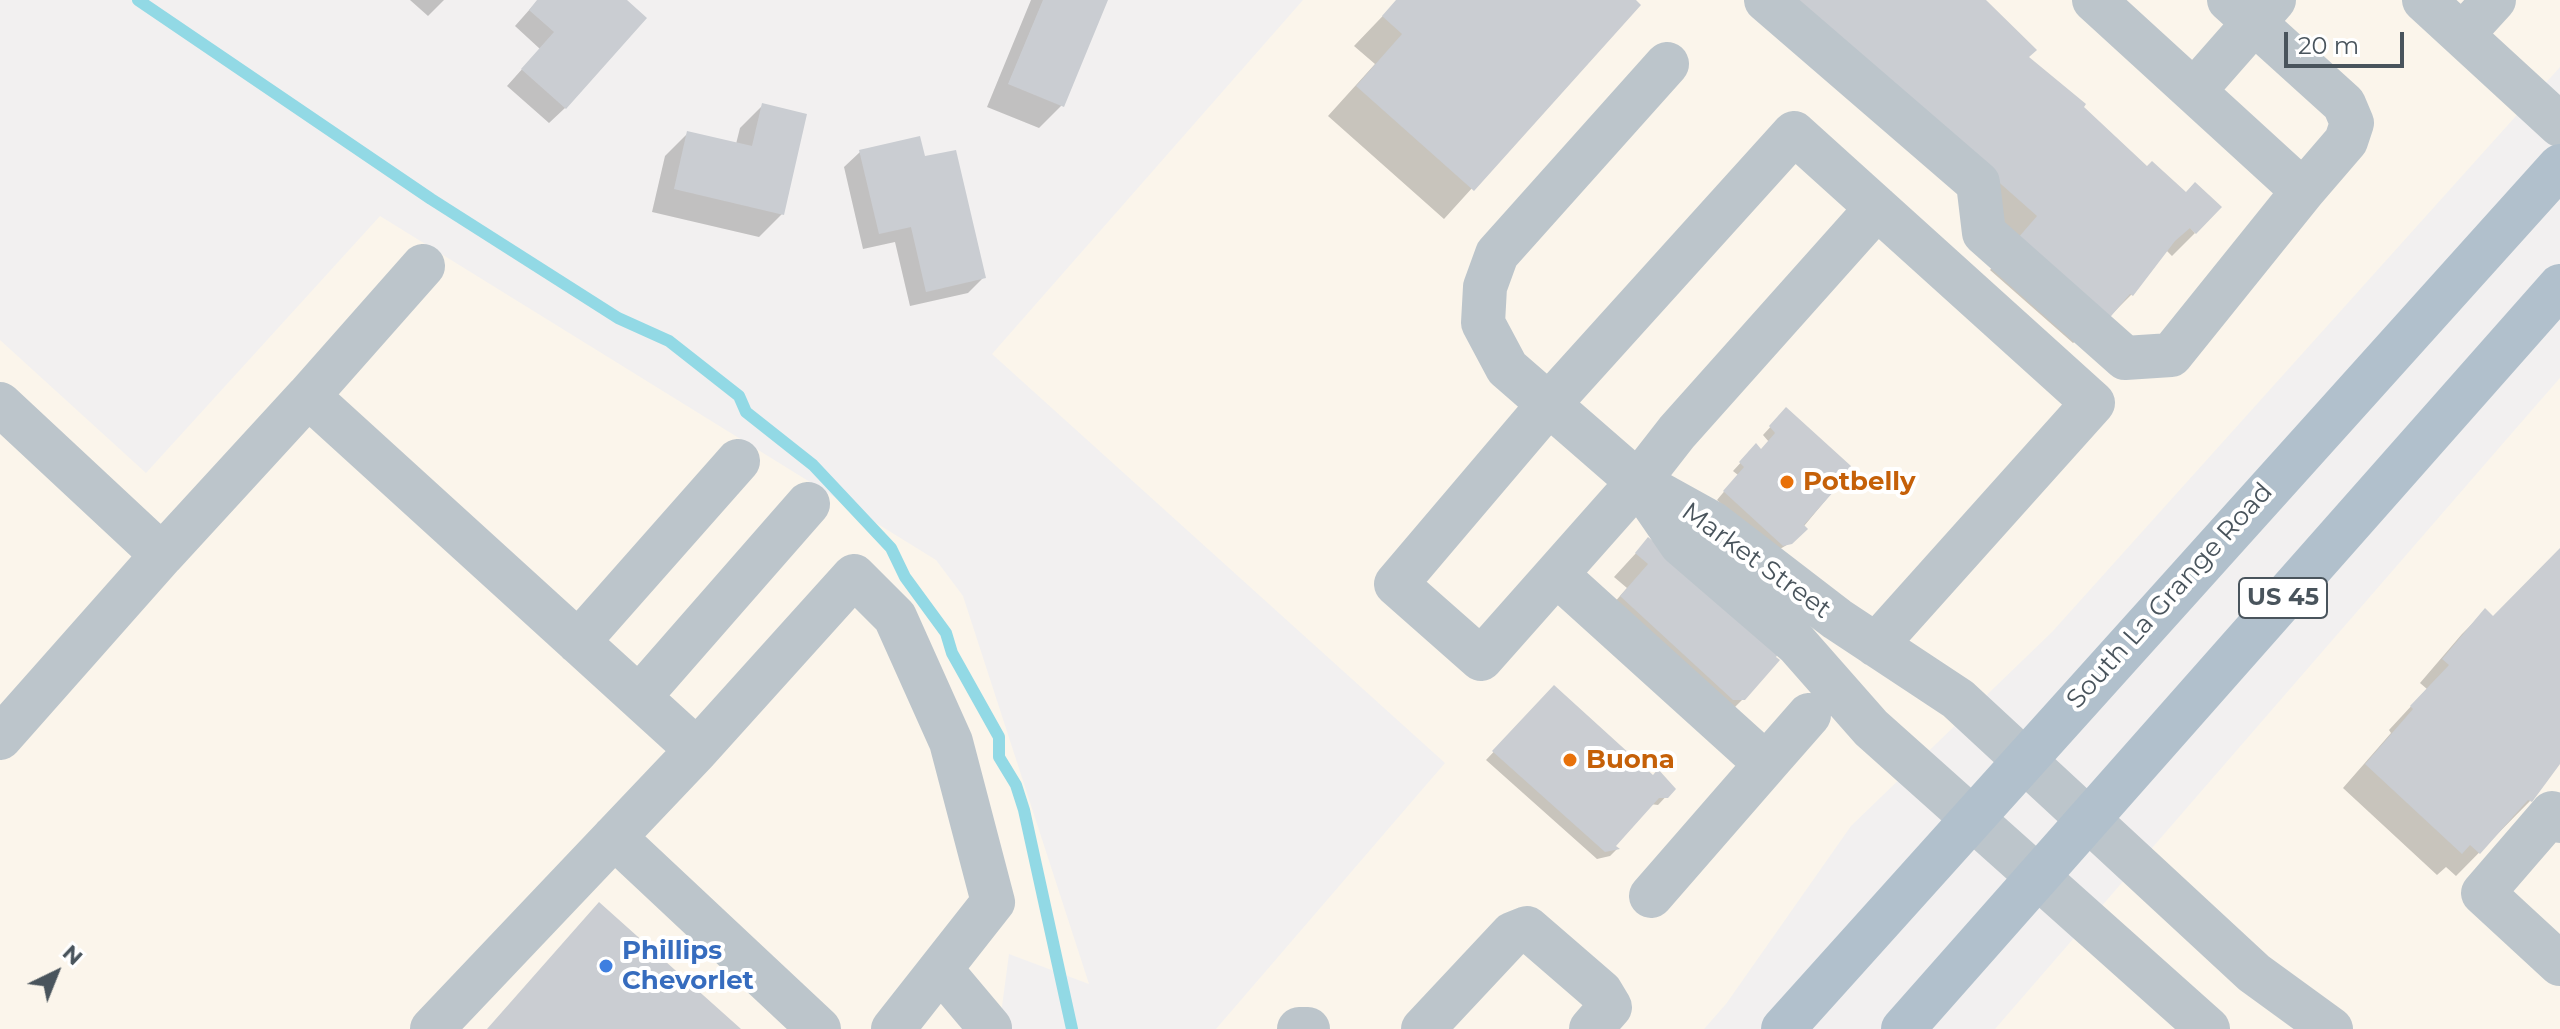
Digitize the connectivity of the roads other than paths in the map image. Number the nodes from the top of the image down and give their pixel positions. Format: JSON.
{"nodes":[{"id":1,"x":1766,"y":0,"type":"edge"},
{"id":2,"x":2094,"y":0,"type":"edge"},
{"id":3,"x":2424,"y":0,"type":"edge"},
{"id":4,"x":2494,"y":0,"type":"edge"},
{"id":5,"x":2253,"y":7,"type":"edge"},
{"id":6,"x":2462,"y":35,"type":"junction"},
{"id":7,"x":1667,"y":64,"type":"dead end"},
{"id":8,"x":2194,"y":91,"type":"junction"},
{"id":9,"x":2560,"y":125,"type":"edge"},
{"id":10,"x":2560,"y":166,"type":"edge"},
{"id":11,"x":2303,"y":191,"type":"junction"},
{"id":12,"x":1877,"y":208,"type":"junction"},
{"id":13,"x":423,"y":266,"type":"dead end"},
{"id":14,"x":2560,"y":286,"type":"edge"},
{"id":15,"x":308,"y":396,"type":"junction"},
{"id":16,"x":0,"y":404,"type":"edge"},
{"id":17,"x":1549,"y":404,"type":"junction"},
{"id":18,"x":738,"y":461,"type":"dead end"},
{"id":19,"x":1638,"y":482,"type":"junction"},
{"id":20,"x":808,"y":504,"type":"dead end"},
{"id":21,"x":162,"y":555,"type":"junction"},
{"id":22,"x":1557,"y":575,"type":"junction"},
{"id":23,"x":578,"y":642,"type":"junction"},
{"id":24,"x":1876,"y":645,"type":"junction"},
{"id":25,"x":639,"y":697,"type":"junction"},
{"id":26,"x":1809,"y":715,"type":"dead end"},
{"id":27,"x":0,"y":738,"type":"edge"},
{"id":28,"x":697,"y":750,"type":"junction"},
{"id":29,"x":2023,"y":760,"type":"junction"},
{"id":30,"x":1766,"y":764,"type":"junction"},
{"id":31,"x":1971,"y":819,"type":"junction"},
{"id":32,"x":2087,"y":819,"type":"junction"},
{"id":33,"x":2560,"y":821,"type":"edge"},
{"id":34,"x":614,"y":837,"type":"junction"},
{"id":35,"x":2036,"y":877,"type":"junction"},
{"id":36,"x":1651,"y":896,"type":"dead end"},
{"id":37,"x":2560,"y":964,"type":"edge"},
{"id":38,"x":942,"y":971,"type":"junction"},
{"id":39,"x":990,"y":1028,"type":"edge"},
{"id":40,"x":432,"y":1029,"type":"edge"},
{"id":41,"x":819,"y":1029,"type":"edge"},
{"id":42,"x":893,"y":1029,"type":"edge"},
{"id":43,"x":1299,"y":1029,"type":"edge"},
{"id":44,"x":1308,"y":1029,"type":"edge"},
{"id":45,"x":1423,"y":1029,"type":"edge"},
{"id":46,"x":1591,"y":1029,"type":"edge"},
{"id":47,"x":1783,"y":1029,"type":"edge"},
{"id":48,"x":1903,"y":1029,"type":"edge"},
{"id":49,"x":2208,"y":1029,"type":"edge"},
{"id":50,"x":2331,"y":1029,"type":"edge"}],
"edges":[{"from":1,"to":11,"type":"street"},
{"from":2,"to":8,"type":"street"},
{"from":3,"to":6,"type":"street"},
{"from":4,"to":6,"type":"street"},
{"from":5,"to":8,"type":"street"},
{"from":5,"to":11,"type":"street"},
{"from":6,"to":9,"type":"street"},
{"from":7,"to":17,"type":"street"},
{"from":8,"to":11,"type":"street"},
{"from":10,"to":29,"type":"main road","name":"South La Grange Road","number":"US 45"},
{"from":12,"to":17,"type":"street"},
{"from":12,"to":19,"type":"street"},
{"from":12,"to":24,"type":"street"},
{"from":13,"to":15,"type":"street"},
{"from":14,"to":32,"type":"main road","number":"US 45"},
{"from":15,"to":21,"type":"street"},
{"from":15,"to":23,"type":"street"},
{"from":16,"to":21,"type":"street"},
{"from":17,"to":19,"type":"street"},
{"from":17,"to":22,"type":"street"},
{"from":18,"to":23,"type":"street"},
{"from":19,"to":22,"type":"street"},
{"from":19,"to":24,"type":"street","name":"Market Street"},
{"from":19,"to":31,"type":"street","name":"Market Street"},
{"from":20,"to":25,"type":"street"},
{"from":21,"to":27,"type":"street"},
{"from":22,"to":30,"type":"street"},
{"from":23,"to":25,"type":"street"},
{"from":24,"to":29,"type":"street","name":"Market Street"},
{"from":25,"to":28,"type":"street"},
{"from":26,"to":30,"type":"street"},
{"from":28,"to":34,"type":"street"},
{"from":28,"to":38,"type":"street"},
{"from":29,"to":31,"type":"main road","name":"South La Grange Road","number":"US 45"},
{"from":29,"to":32,"type":"street","name":"Market Street"},
{"from":30,"to":36,"type":"street"},
{"from":31,"to":35,"type":"street","name":"Market Street"},
{"from":31,"to":47,"type":"main road","name":"South La Grange Road","number":"US 45"},
{"from":32,"to":35,"type":"main road","number":"US 45"},
{"from":32,"to":50,"type":"street","name":"Market Street"},
{"from":33,"to":37,"type":"street"},
{"from":34,"to":40,"type":"street"},
{"from":34,"to":41,"type":"street"},
{"from":35,"to":48,"type":"main road","number":"US 45"},
{"from":35,"to":49,"type":"street","name":"Market Street"},
{"from":38,"to":39,"type":"street"},
{"from":38,"to":42,"type":"street"},
{"from":43,"to":44,"type":"street"},
{"from":45,"to":46,"type":"street"}]}
